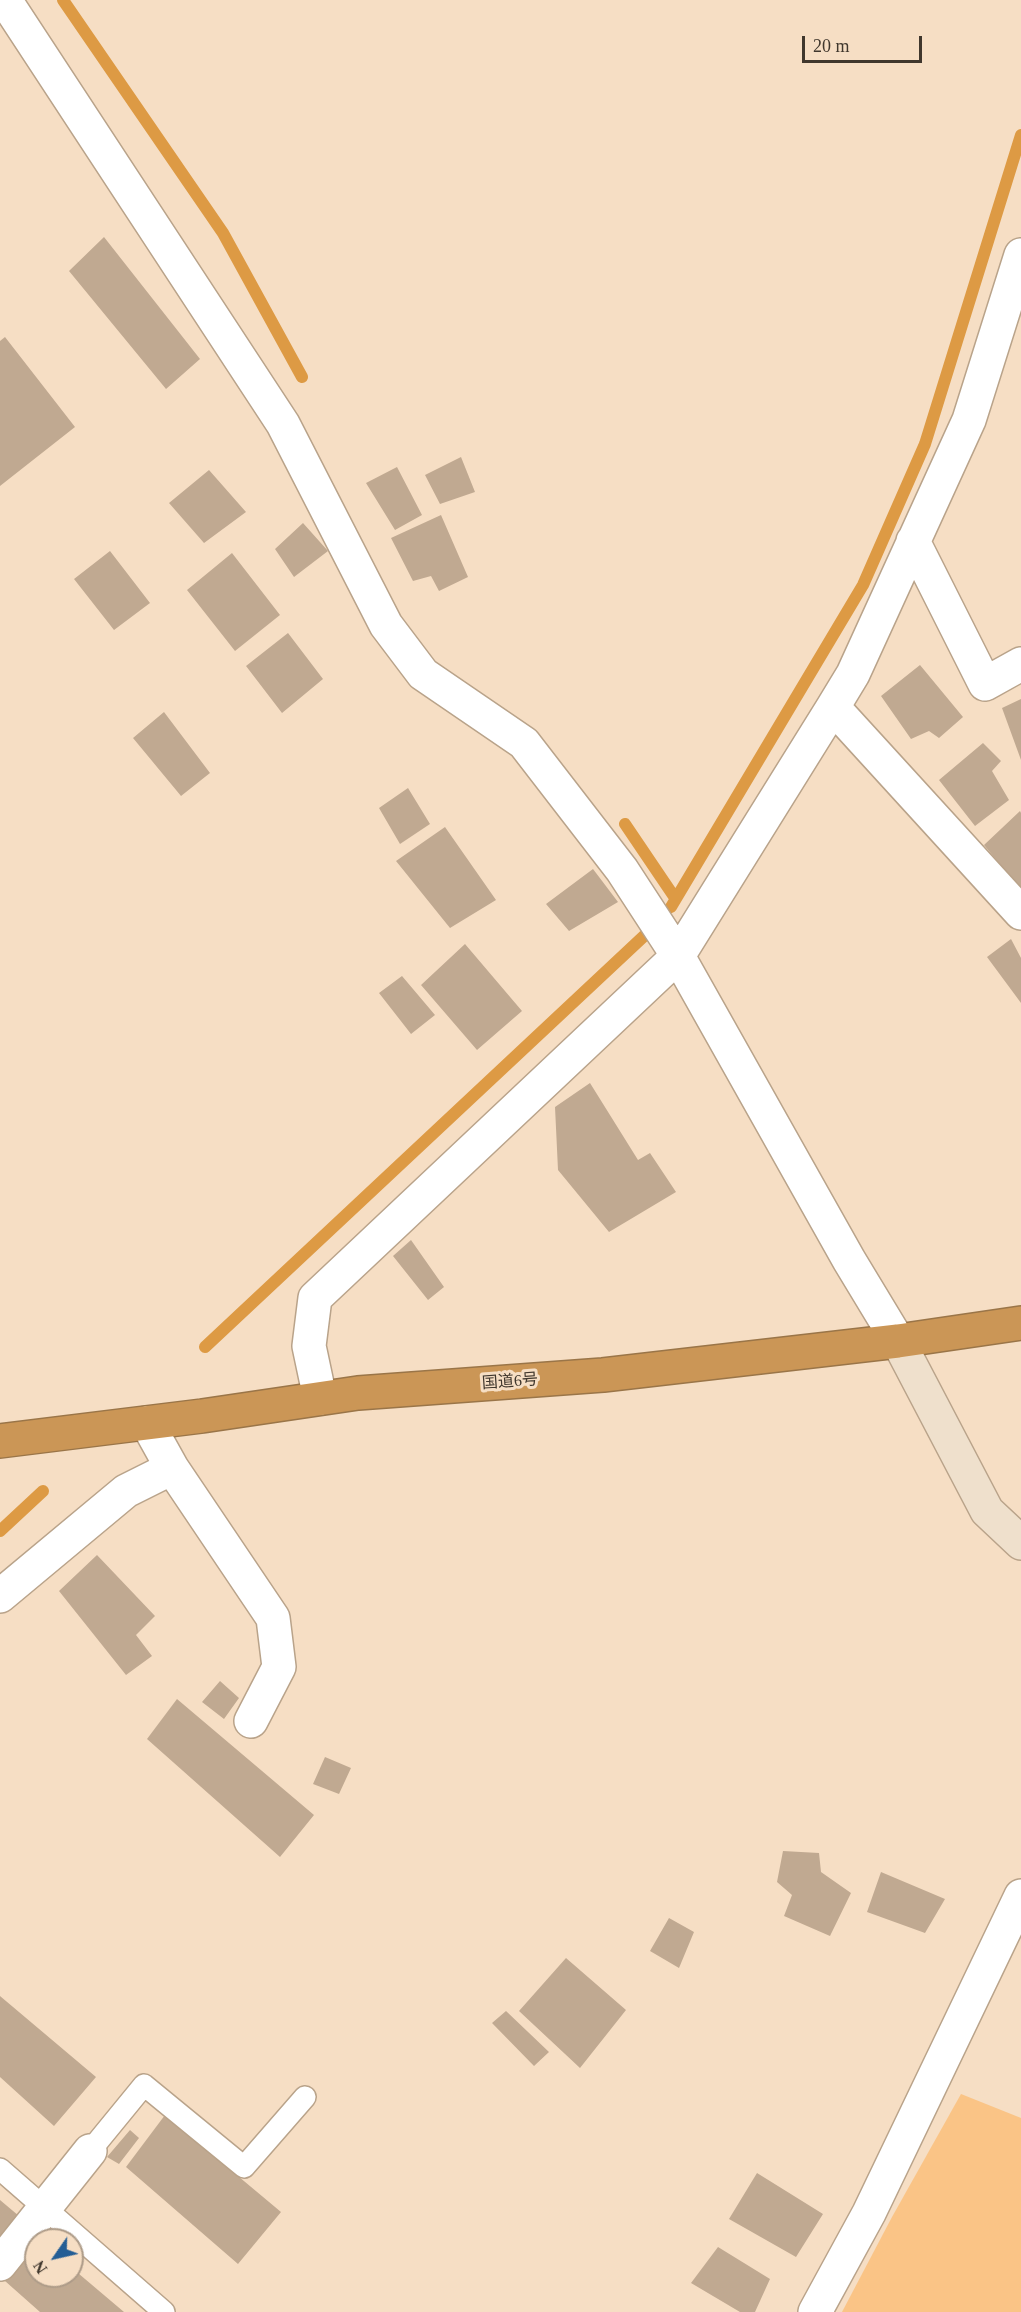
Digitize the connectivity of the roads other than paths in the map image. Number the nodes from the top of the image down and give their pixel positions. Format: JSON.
{"nodes":[{"id":1,"x":5,"y":0,"type":"edge"},
{"id":2,"x":1021,"y":255,"type":"edge"},
{"id":3,"x":913,"y":542,"type":"junction"},
{"id":4,"x":1021,"y":664,"type":"edge"},
{"id":5,"x":833,"y":707,"type":"junction"},
{"id":6,"x":1021,"y":913,"type":"edge"},
{"id":7,"x":678,"y":956,"type":"junction"},
{"id":8,"x":1021,"y":1323,"type":"edge"},
{"id":9,"x":898,"y":1341,"type":"junction"},
{"id":10,"x":320,"y":1398,"type":"junction"},
{"id":11,"x":147,"y":1423,"type":"junction"},
{"id":12,"x":0,"y":1442,"type":"edge"},
{"id":13,"x":172,"y":1468,"type":"junction"},
{"id":14,"x":1021,"y":1543,"type":"edge"},
{"id":15,"x":0,"y":1596,"type":"edge"},
{"id":16,"x":250,"y":1721,"type":"dead end"},
{"id":17,"x":1021,"y":1896,"type":"edge"},
{"id":18,"x":305,"y":2097,"type":"dead end"},
{"id":19,"x":90,"y":2151,"type":"joint"},
{"id":20,"x":0,"y":2169,"type":"edge"},
{"id":21,"x":45,"y":2208,"type":"junction"},
{"id":22,"x":0,"y":2264,"type":"edge"},
{"id":23,"x":164,"y":2312,"type":"edge"},
{"id":24,"x":815,"y":2312,"type":"edge"}],
"edges":[{"from":1,"to":7,"type":"street"},
{"from":2,"to":3,"type":"street"},
{"from":3,"to":4,"type":"street"},
{"from":3,"to":5,"type":"street"},
{"from":5,"to":6,"type":"street"},
{"from":5,"to":7,"type":"street"},
{"from":7,"to":9,"type":"street"},
{"from":7,"to":10,"type":"street"},
{"from":8,"to":9,"type":"highway","name":"国道6号"},
{"from":9,"to":10,"type":"highway","name":"国道6号"},
{"from":9,"to":14,"type":"street"},
{"from":10,"to":11,"type":"highway","name":"国道6号"},
{"from":11,"to":12,"type":"highway","name":"国道6号"},
{"from":11,"to":13,"type":"street"},
{"from":13,"to":15,"type":"street"},
{"from":13,"to":16,"type":"street"},
{"from":17,"to":24,"type":"street"},
{"from":18,"to":19,"type":"lane"},
{"from":19,"to":21,"type":"street"},
{"from":20,"to":21,"type":"lane"},
{"from":21,"to":22,"type":"street"},
{"from":21,"to":23,"type":"lane"}]}
